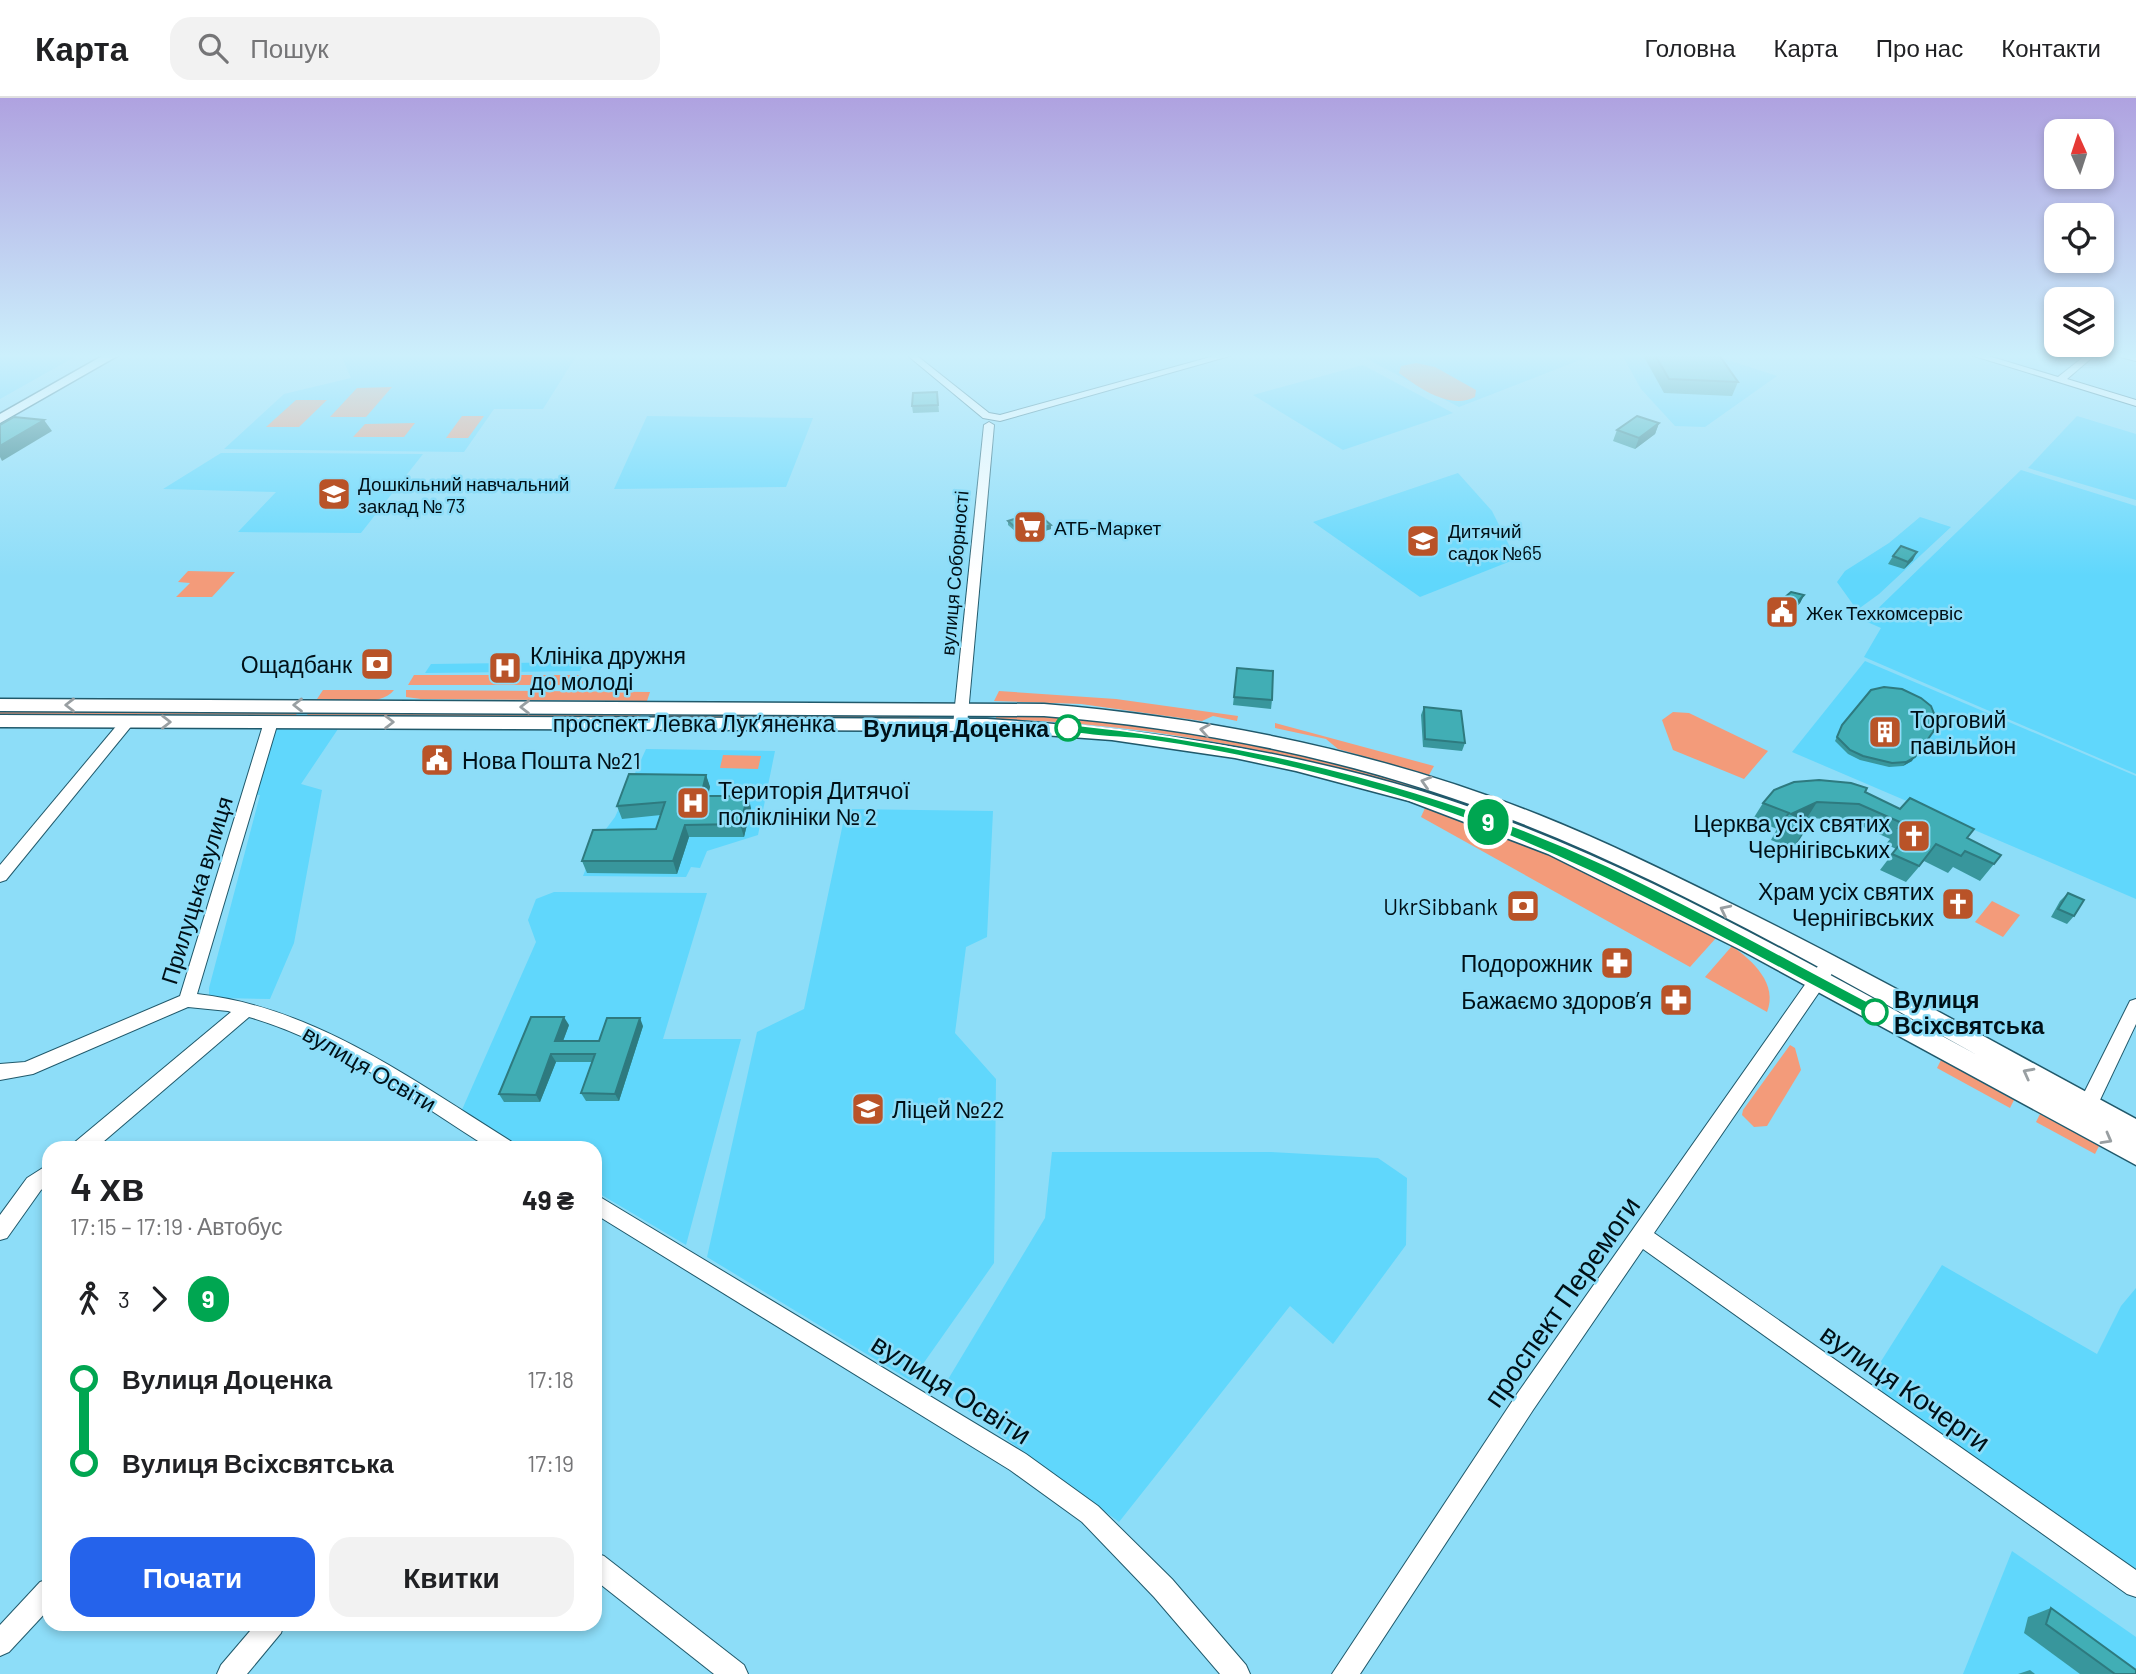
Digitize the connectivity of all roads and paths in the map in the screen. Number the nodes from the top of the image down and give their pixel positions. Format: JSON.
{"nodes":[{"id":1,"x":991,"y":429,"type":"edge"},
{"id":2,"x":0,"y":705,"type":"edge"},
{"id":3,"x":960,"y":716,"type":"junction"},
{"id":4,"x":0,"y":721,"type":"edge"},
{"id":5,"x":128,"y":721,"type":"junction"},
{"id":6,"x":271,"y":722,"type":"junction"},
{"id":7,"x":0,"y":876,"type":"edge"},
{"id":8,"x":1824,"y":972,"type":"junction"},
{"id":9,"x":187,"y":1000,"type":"junction"},
{"id":10,"x":2136,"y":1006,"type":"edge"},
{"id":11,"x":245,"y":1010,"type":"junction"},
{"id":12,"x":0,"y":1072,"type":"edge"},
{"id":13,"x":2083,"y":1114,"type":"junction"},
{"id":14,"x":2136,"y":1131,"type":"edge"},
{"id":15,"x":90,"y":1141,"type":"edge"},
{"id":16,"x":493,"y":1141,"type":"edge"},
{"id":17,"x":2136,"y":1154,"type":"edge"},
{"id":18,"x":42,"y":1178,"type":"edge"},
{"id":19,"x":602,"y":1207,"type":"edge"},
{"id":20,"x":0,"y":1231,"type":"edge"},
{"id":21,"x":1642,"y":1236,"type":"junction"},
{"id":22,"x":602,"y":1570,"type":"edge"},
{"id":23,"x":2136,"y":1585,"type":"edge"},
{"id":24,"x":42,"y":1598,"type":"edge"},
{"id":25,"x":266,"y":1631,"type":"edge"},
{"id":26,"x":0,"y":1643,"type":"edge"},
{"id":27,"x":230,"y":1674,"type":"edge"},
{"id":28,"x":735,"y":1674,"type":"edge"},
{"id":29,"x":1237,"y":1674,"type":"edge"},
{"id":30,"x":1345,"y":1674,"type":"edge"}],
"edges":[{"from":1,"to":3,"type":"street","name":"вулиця Соборності"},
{"from":3,"to":2,"type":"main road","name":"проспект Левка Лукʼяненка","one_way":true},
{"from":6,"to":3,"type":"main road","name":"проспект Левка Лукʼяненка","one_way":true},
{"from":3,"to":8,"type":"main road","name":"проспект Левка Лукʼяненка"},
{"from":4,"to":5,"type":"main road","name":"проспект Левка Лукʼяненка"},
{"from":5,"to":6,"type":"main road","name":"проспект Левка Лукʼяненка","one_way":true},
{"from":5,"to":7,"type":"street"},
{"from":6,"to":9,"type":"street","name":"Прилуцька вулиця"},
{"from":8,"to":13,"type":"main road","name":"проспект Левка Лукʼяненка"},
{"from":8,"to":21,"type":"street","name":"проспект Перемоги"},
{"from":9,"to":11,"type":"street","name":"вулиця Освіти"},
{"from":9,"to":12,"type":"street","name":"Прилуцька вулиця"},
{"from":10,"to":13,"type":"street"},
{"from":11,"to":15,"type":"street"},
{"from":11,"to":16,"type":"street","name":"вулиця Освіти"},
{"from":13,"to":14,"type":"main road","name":"проспект Левка Лукʼяненка"},
{"from":13,"to":17,"type":"main road","name":"проспект Левка Лукʼяненка","one_way":true},
{"from":18,"to":20,"type":"street"},
{"from":19,"to":29,"type":"street","name":"вулиця Освіти"},
{"from":21,"to":23,"type":"street","name":"вулиця Кочерги"},
{"from":21,"to":30,"type":"street","name":"проспект Перемоги"},
{"from":22,"to":28,"type":"street"},
{"from":24,"to":26,"type":"street"},
{"from":25,"to":27,"type":"street"}]}
